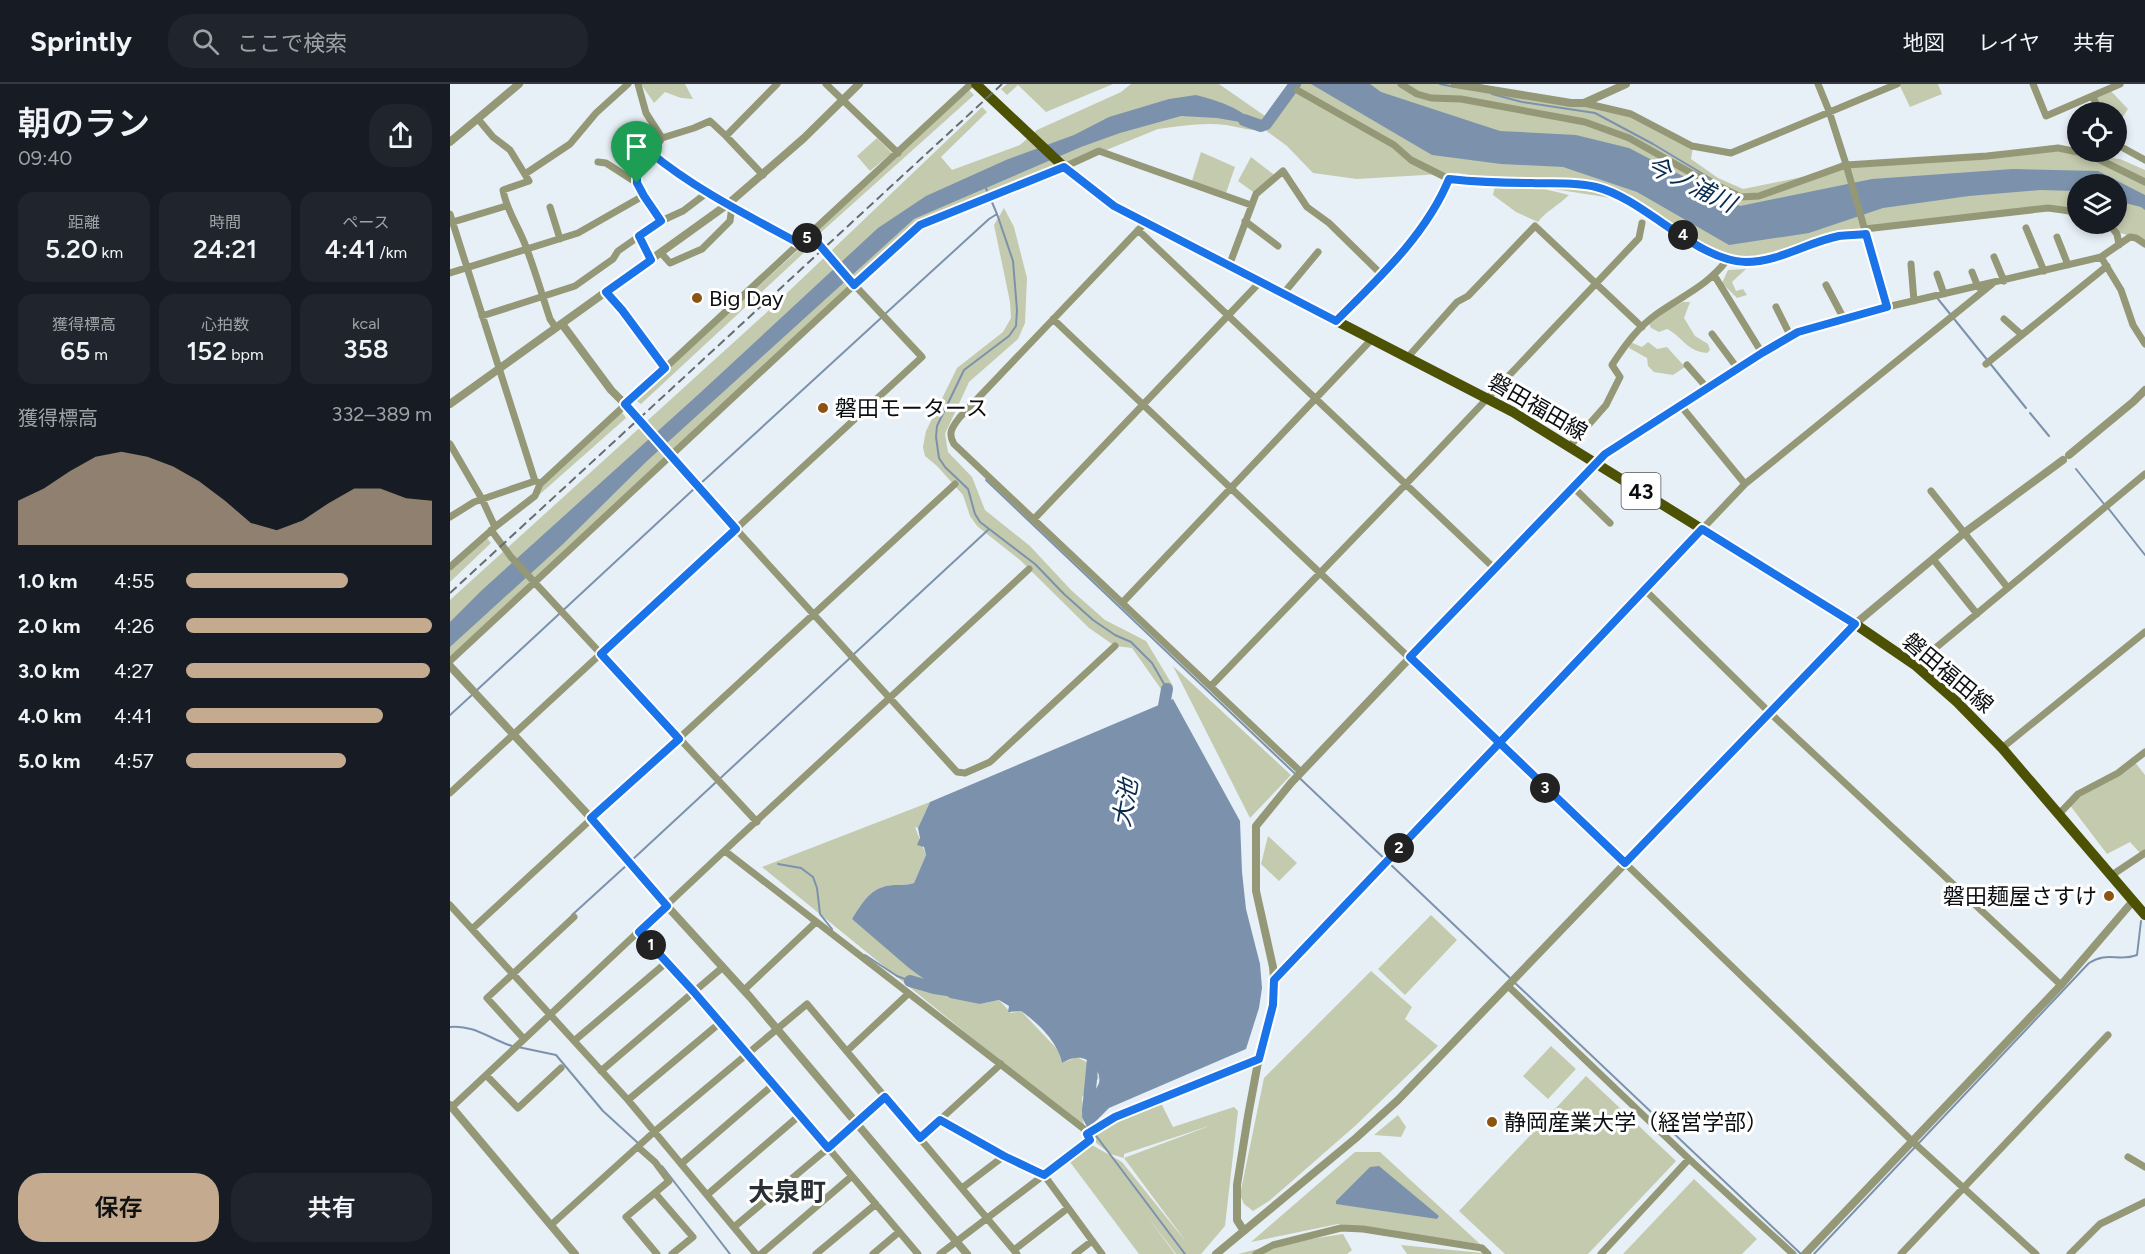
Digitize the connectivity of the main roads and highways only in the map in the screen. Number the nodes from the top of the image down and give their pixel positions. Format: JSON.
{"nodes":[{"id":1,"x":976,"y":84,"type":"edge"},
{"id":2,"x":2144,"y":911,"type":"edge"}],
"edges":[{"from":1,"to":2,"type":"main road","name":"磐田福田線","number":"43"}]}
